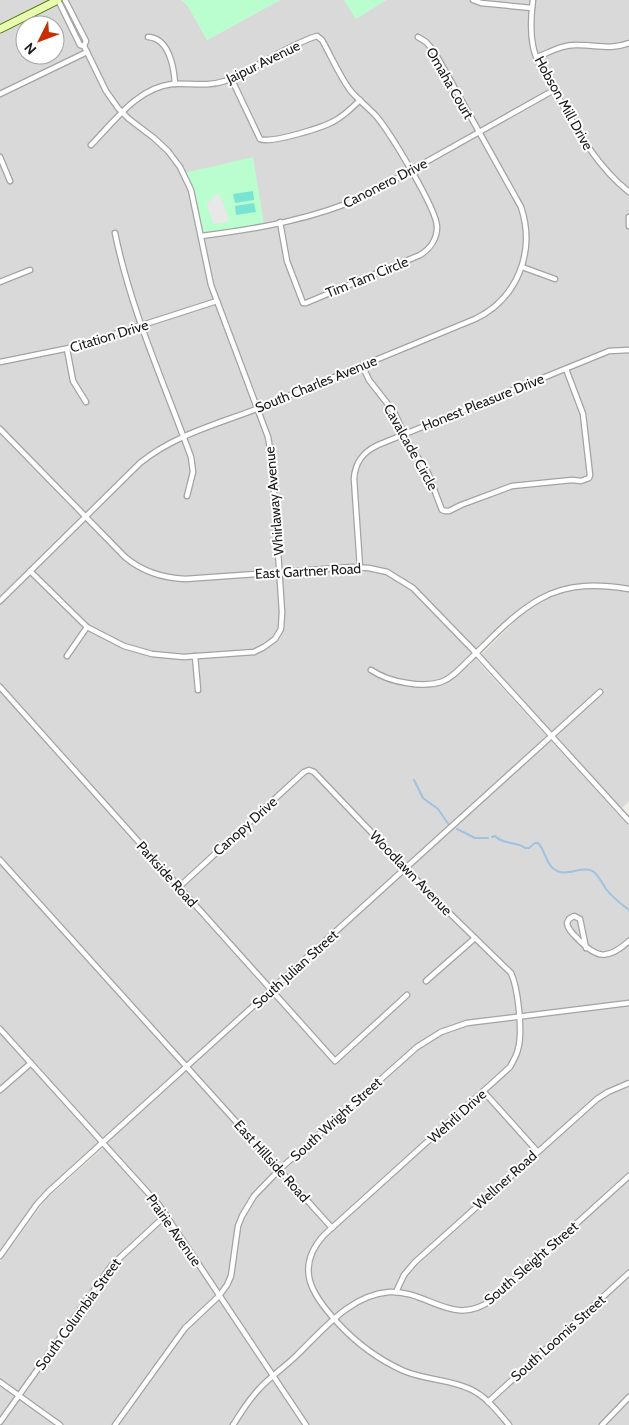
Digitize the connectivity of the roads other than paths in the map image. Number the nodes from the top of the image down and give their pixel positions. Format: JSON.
{"nodes":[{"id":1,"x":58,"y":0,"type":"edge"},
{"id":2,"x":65,"y":0,"type":"edge"},
{"id":3,"x":473,"y":0,"type":"edge"},
{"id":4,"x":533,"y":0,"type":"edge"},
{"id":5,"x":532,"y":8,"type":"junction"},
{"id":6,"x":0,"y":30,"type":"edge"},
{"id":7,"x":148,"y":37,"type":"dead end"},
{"id":8,"x":418,"y":37,"type":"dead end"},
{"id":9,"x":629,"y":43,"type":"edge"},
{"id":10,"x":84,"y":46,"type":"junction"},
{"id":11,"x":86,"y":52,"type":"junction"},
{"id":12,"x":537,"y":57,"type":"junction"},
{"id":13,"x":230,"y":78,"type":"junction"},
{"id":14,"x":175,"y":84,"type":"junction"},
{"id":15,"x":554,"y":90,"type":"junction"},
{"id":16,"x":0,"y":94,"type":"edge"},
{"id":17,"x":360,"y":100,"type":"junction"},
{"id":18,"x":123,"y":113,"type":"junction"},
{"id":19,"x":479,"y":132,"type":"junction"},
{"id":20,"x":91,"y":145,"type":"dead end"},
{"id":21,"x":0,"y":157,"type":"edge"},
{"id":22,"x":411,"y":171,"type":"junction"},
{"id":23,"x":10,"y":181,"type":"dead end"},
{"id":24,"x":629,"y":192,"type":"edge"},
{"id":25,"x":629,"y":217,"type":"edge"},
{"id":26,"x":280,"y":222,"type":"junction"},
{"id":27,"x":629,"y":226,"type":"edge"},
{"id":28,"x":115,"y":233,"type":"dead end"},
{"id":29,"x":201,"y":236,"type":"junction"},
{"id":30,"x":522,"y":267,"type":"junction"},
{"id":31,"x":30,"y":270,"type":"dead end"},
{"id":32,"x":555,"y":279,"type":"dead end"},
{"id":33,"x":0,"y":282,"type":"edge"},
{"id":34,"x":217,"y":301,"type":"junction"},
{"id":35,"x":141,"y":326,"type":"junction"},
{"id":36,"x":67,"y":349,"type":"junction"},
{"id":37,"x":629,"y":350,"type":"edge"},
{"id":38,"x":0,"y":360,"type":"edge"},
{"id":39,"x":362,"y":365,"type":"junction"},
{"id":40,"x":566,"y":369,"type":"junction"},
{"id":41,"x":86,"y":402,"type":"dead end"},
{"id":42,"x":258,"y":408,"type":"junction"},
{"id":43,"x":0,"y":429,"type":"edge"},
{"id":44,"x":405,"y":434,"type":"junction"},
{"id":45,"x":184,"y":437,"type":"junction"},
{"id":46,"x":188,"y":496,"type":"dead end"},
{"id":47,"x":86,"y":517,"type":"junction"},
{"id":48,"x":360,"y":567,"type":"junction"},
{"id":49,"x":30,"y":572,"type":"junction"},
{"id":50,"x":280,"y":573,"type":"junction"},
{"id":51,"x":629,"y":589,"type":"edge"},
{"id":52,"x":0,"y":601,"type":"edge"},
{"id":53,"x":87,"y":627,"type":"junction"},
{"id":54,"x":476,"y":654,"type":"junction"},
{"id":55,"x":67,"y":656,"type":"dead end"},
{"id":56,"x":195,"y":656,"type":"junction"},
{"id":57,"x":372,"y":670,"type":"dead end"},
{"id":58,"x":0,"y":687,"type":"edge"},
{"id":59,"x":198,"y":690,"type":"dead end"},
{"id":60,"x":600,"y":692,"type":"dead end"},
{"id":61,"x":552,"y":737,"type":"junction"},
{"id":62,"x":314,"y":772,"type":"joint"},
{"id":63,"x":629,"y":821,"type":"edge"},
{"id":64,"x":0,"y":860,"type":"edge"},
{"id":65,"x":407,"y":869,"type":"junction"},
{"id":66,"x":179,"y":886,"type":"junction"},
{"id":67,"x":475,"y":938,"type":"junction"},
{"id":68,"x":629,"y":941,"type":"edge"},
{"id":69,"x":586,"y":948,"type":"junction"},
{"id":70,"x":511,"y":973,"type":"joint"},
{"id":71,"x":426,"y":981,"type":"dead end"},
{"id":72,"x":272,"y":990,"type":"junction"},
{"id":73,"x":407,"y":995,"type":"dead end"},
{"id":74,"x":629,"y":1003,"type":"edge"},
{"id":75,"x":519,"y":1017,"type":"junction"},
{"id":76,"x":0,"y":1029,"type":"edge"},
{"id":77,"x":31,"y":1063,"type":"junction"},
{"id":78,"x":187,"y":1067,"type":"junction"},
{"id":79,"x":629,"y":1083,"type":"edge"},
{"id":80,"x":0,"y":1090,"type":"edge"},
{"id":81,"x":484,"y":1092,"type":"junction"},
{"id":82,"x":103,"y":1143,"type":"junction"},
{"id":83,"x":537,"y":1151,"type":"junction"},
{"id":84,"x":280,"y":1169,"type":"junction"},
{"id":85,"x":629,"y":1176,"type":"edge"},
{"id":86,"x":166,"y":1215,"type":"junction"},
{"id":87,"x":332,"y":1228,"type":"junction"},
{"id":88,"x":0,"y":1256,"type":"edge"},
{"id":89,"x":629,"y":1273,"type":"edge"},
{"id":90,"x":396,"y":1292,"type":"junction"},
{"id":91,"x":219,"y":1296,"type":"junction"},
{"id":92,"x":334,"y":1319,"type":"junction"},
{"id":93,"x":273,"y":1376,"type":"junction"},
{"id":94,"x":0,"y":1382,"type":"edge"},
{"id":95,"x":18,"y":1395,"type":"junction"},
{"id":96,"x":629,"y":1397,"type":"edge"},
{"id":97,"x":488,"y":1402,"type":"junction"},
{"id":98,"x":0,"y":1422,"type":"edge"},
{"id":99,"x":60,"y":1425,"type":"edge"},
{"id":100,"x":115,"y":1425,"type":"edge"},
{"id":101,"x":233,"y":1425,"type":"edge"},
{"id":102,"x":306,"y":1425,"type":"edge"},
{"id":103,"x":509,"y":1425,"type":"edge"},
{"id":104,"x":602,"y":1425,"type":"edge"}],
"edges":[{"from":1,"to":6,"type":"street"},
{"from":1,"to":10,"type":"street","name":"Whirlaway Avenue"},
{"from":2,"to":10,"type":"street","name":"Whirlaway Avenue"},
{"from":3,"to":5,"type":"street"},
{"from":4,"to":5,"type":"street","name":"Hobson Mill Drive"},
{"from":5,"to":12,"type":"street","name":"Hobson Mill Drive"},
{"from":7,"to":14,"type":"street"},
{"from":8,"to":19,"type":"street","name":"Omaha Court"},
{"from":9,"to":12,"type":"street"},
{"from":10,"to":11,"type":"street","name":"Whirlaway Avenue"},
{"from":11,"to":16,"type":"street"},
{"from":11,"to":18,"type":"street","name":"Whirlaway Avenue"},
{"from":12,"to":15,"type":"street","name":"Hobson Mill Drive"},
{"from":13,"to":14,"type":"street","name":"Jaipur Avenue"},
{"from":13,"to":17,"type":"street","name":"Jaipur Avenue"},
{"from":13,"to":17,"type":"street"},
{"from":14,"to":18,"type":"street","name":"Jaipur Avenue"},
{"from":15,"to":19,"type":"street","name":"Canonero Drive"},
{"from":15,"to":24,"type":"street","name":"Hobson Mill Drive"},
{"from":17,"to":22,"type":"street"},
{"from":18,"to":20,"type":"street","name":"Jaipur Avenue"},
{"from":18,"to":29,"type":"street","name":"Whirlaway Avenue"},
{"from":19,"to":22,"type":"street","name":"Canonero Drive"},
{"from":19,"to":30,"type":"street","name":"South Charles Avenue"},
{"from":21,"to":23,"type":"street"},
{"from":22,"to":26,"type":"street","name":"Canonero Drive"},
{"from":22,"to":26,"type":"street","name":"Tim Tam Circle"},
{"from":25,"to":27,"type":"street"},
{"from":26,"to":29,"type":"street","name":"Canonero Drive"},
{"from":28,"to":35,"type":"street"},
{"from":29,"to":34,"type":"street","name":"Whirlaway Avenue"},
{"from":30,"to":32,"type":"street"},
{"from":30,"to":39,"type":"street","name":"South Charles Avenue"},
{"from":31,"to":33,"type":"street"},
{"from":34,"to":35,"type":"street","name":"Citation Drive"},
{"from":34,"to":42,"type":"street","name":"Whirlaway Avenue"},
{"from":35,"to":36,"type":"street","name":"Citation Drive"},
{"from":35,"to":45,"type":"street"},
{"from":36,"to":38,"type":"street","name":"Citation Drive"},
{"from":36,"to":41,"type":"street"},
{"from":37,"to":40,"type":"street","name":"Honest Pleasure Drive"},
{"from":39,"to":42,"type":"street","name":"South Charles Avenue"},
{"from":39,"to":44,"type":"street","name":"Cavalcade Circle"},
{"from":40,"to":44,"type":"street","name":"Honest Pleasure Drive"},
{"from":40,"to":44,"type":"street","name":"Cavalcade Circle"},
{"from":42,"to":45,"type":"street","name":"South Charles Avenue"},
{"from":42,"to":50,"type":"street","name":"Whirlaway Avenue"},
{"from":43,"to":47,"type":"street","name":"East Gartner Road"},
{"from":44,"to":48,"type":"street","name":"Honest Pleasure Drive"},
{"from":45,"to":46,"type":"street"},
{"from":45,"to":47,"type":"street","name":"South Charles Avenue"},
{"from":47,"to":49,"type":"street","name":"South Charles Avenue"},
{"from":47,"to":50,"type":"street","name":"East Gartner Road"},
{"from":48,"to":50,"type":"street","name":"East Gartner Road"},
{"from":48,"to":54,"type":"street","name":"East Gartner Road"},
{"from":49,"to":52,"type":"street","name":"South Charles Avenue"},
{"from":49,"to":53,"type":"street","name":"Whirlaway Avenue"},
{"from":50,"to":56,"type":"street","name":"Whirlaway Avenue"},
{"from":51,"to":54,"type":"street"},
{"from":53,"to":55,"type":"street"},
{"from":53,"to":56,"type":"street","name":"Whirlaway Avenue"},
{"from":54,"to":57,"type":"street"},
{"from":54,"to":61,"type":"street","name":"East Gartner Road"},
{"from":56,"to":59,"type":"street"},
{"from":58,"to":66,"type":"street","name":"Parkside Road"},
{"from":60,"to":61,"type":"street","name":"South Julian Street"},
{"from":61,"to":63,"type":"street","name":"East Gartner Road"},
{"from":61,"to":65,"type":"street","name":"South Julian Street"},
{"from":62,"to":65,"type":"street","name":"Woodlawn Avenue"},
{"from":62,"to":66,"type":"street","name":"Canopy Drive"},
{"from":64,"to":78,"type":"street","name":"East Hillside Road"},
{"from":65,"to":67,"type":"street","name":"Woodlawn Avenue"},
{"from":65,"to":72,"type":"street","name":"South Julian Street"},
{"from":66,"to":72,"type":"street","name":"Parkside Road"},
{"from":67,"to":70,"type":"street","name":"Woodlawn Avenue"},
{"from":67,"to":71,"type":"street"},
{"from":68,"to":69,"type":"street"},
{"from":69,"to":69,"type":"street"},
{"from":70,"to":75,"type":"street","name":"Wehrli Drive"},
{"from":72,"to":73,"type":"street","name":"Parkside Road"},
{"from":72,"to":78,"type":"street","name":"South Julian Street"},
{"from":74,"to":75,"type":"street","name":"South Wright Street"},
{"from":75,"to":81,"type":"street","name":"Wehrli Drive"},
{"from":75,"to":84,"type":"street","name":"South Wright Street"},
{"from":76,"to":77,"type":"street","name":"Prairie Avenue"},
{"from":77,"to":80,"type":"street"},
{"from":77,"to":82,"type":"street","name":"Prairie Avenue"},
{"from":78,"to":82,"type":"street","name":"South Julian Street"},
{"from":78,"to":84,"type":"street","name":"East Hillside Road"},
{"from":79,"to":83,"type":"street","name":"Wellner Road"},
{"from":81,"to":83,"type":"street"},
{"from":81,"to":87,"type":"street","name":"Wehrli Drive"},
{"from":82,"to":86,"type":"street","name":"Prairie Avenue"},
{"from":82,"to":88,"type":"street","name":"South Julian Street"},
{"from":83,"to":90,"type":"street","name":"Wellner Road"},
{"from":84,"to":87,"type":"street","name":"East Hillside Road"},
{"from":84,"to":91,"type":"street","name":"South Wright Street"},
{"from":85,"to":90,"type":"street","name":"South Sleight Street"},
{"from":86,"to":91,"type":"street","name":"Prairie Avenue"},
{"from":86,"to":95,"type":"street","name":"South Columbia Street"},
{"from":87,"to":92,"type":"street"},
{"from":89,"to":97,"type":"street","name":"South Loomis Street"},
{"from":90,"to":92,"type":"street","name":"South Sleight Street"},
{"from":91,"to":93,"type":"street","name":"Prairie Avenue"},
{"from":91,"to":100,"type":"street","name":"South Wright Street"},
{"from":92,"to":93,"type":"street","name":"South Sleight Street"},
{"from":92,"to":97,"type":"street"},
{"from":93,"to":101,"type":"street","name":"South Sleight Street"},
{"from":93,"to":102,"type":"street","name":"Prairie Avenue"},
{"from":94,"to":95,"type":"street"},
{"from":95,"to":98,"type":"street","name":"South Columbia Street"},
{"from":95,"to":99,"type":"street"},
{"from":96,"to":104,"type":"street"},
{"from":97,"to":103,"type":"street"}]}
